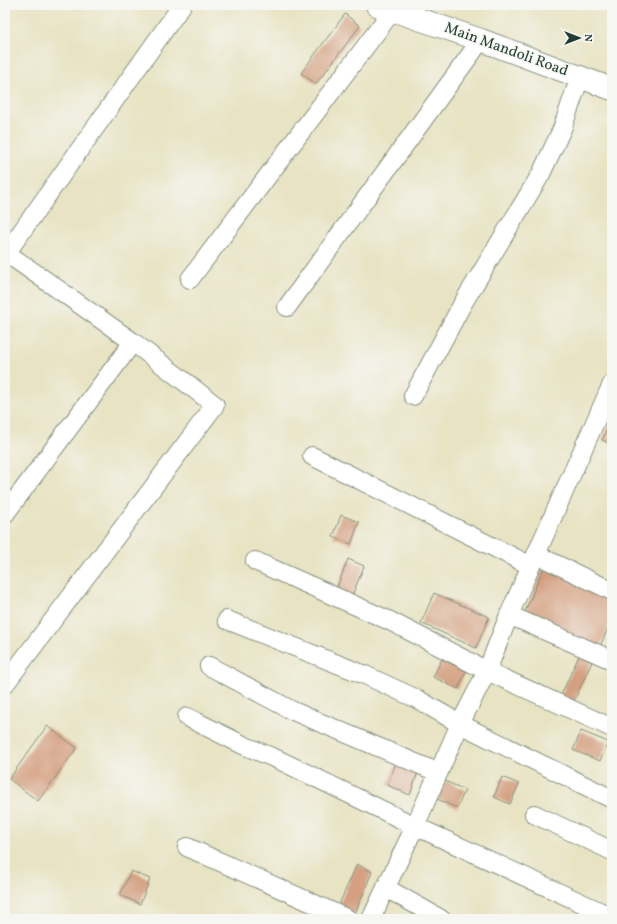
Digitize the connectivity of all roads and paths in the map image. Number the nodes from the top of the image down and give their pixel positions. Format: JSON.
{"nodes":[{"id":1,"x":182,"y":5,"type":"edge"},
{"id":2,"x":385,"y":7,"type":"edge"},
{"id":3,"x":481,"y":40,"type":"junction"},
{"id":4,"x":580,"y":78,"type":"junction"},
{"id":5,"x":612,"y":89,"type":"edge"},
{"id":6,"x":5,"y":253,"type":"edge"},
{"id":7,"x":190,"y":279,"type":"dead end"},
{"id":8,"x":286,"y":307,"type":"dead end"},
{"id":9,"x":133,"y":342,"type":"junction"},
{"id":10,"x":612,"y":384,"type":"edge"},
{"id":11,"x":412,"y":396,"type":"dead end"},
{"id":12,"x":312,"y":456,"type":"dead end"},
{"id":13,"x":5,"y":514,"type":"edge"},
{"id":14,"x":534,"y":560,"type":"junction"},
{"id":15,"x":254,"y":561,"type":"dead end"},
{"id":16,"x":612,"y":591,"type":"edge"},
{"id":17,"x":509,"y":615,"type":"junction"},
{"id":18,"x":227,"y":620,"type":"dead end"},
{"id":19,"x":612,"y":660,"type":"edge"},
{"id":20,"x":209,"y":666,"type":"dead end"},
{"id":21,"x":487,"y":671,"type":"junction"},
{"id":22,"x":7,"y":677,"type":"edge"},
{"id":23,"x":187,"y":717,"type":"dead end"},
{"id":24,"x":460,"y":724,"type":"junction"},
{"id":25,"x":612,"y":728,"type":"edge"},
{"id":26,"x":437,"y":772,"type":"junction"},
{"id":27,"x":612,"y":799,"type":"edge"},
{"id":28,"x":534,"y":814,"type":"dead end"},
{"id":29,"x":415,"y":826,"type":"junction"},
{"id":30,"x":187,"y":847,"type":"dead end"},
{"id":31,"x":612,"y":851,"type":"edge"},
{"id":32,"x":386,"y":888,"type":"junction"},
{"id":33,"x":612,"y":918,"type":"edge"},
{"id":34,"x":348,"y":919,"type":"edge"},
{"id":35,"x":371,"y":919,"type":"edge"},
{"id":36,"x":441,"y":919,"type":"edge"}],
"edges":[{"from":1,"to":6,"type":"street"},
{"from":2,"to":3,"type":"street","name":"Main Mandoli Road"},
{"from":2,"to":7,"type":"street"},
{"from":3,"to":4,"type":"street","name":"Main Mandoli Road"},
{"from":3,"to":8,"type":"street"},
{"from":4,"to":5,"type":"street","name":"Main Mandoli Road"},
{"from":4,"to":11,"type":"street"},
{"from":6,"to":9,"type":"street"},
{"from":9,"to":13,"type":"street"},
{"from":9,"to":22,"type":"street"},
{"from":10,"to":14,"type":"street"},
{"from":12,"to":14,"type":"street"},
{"from":14,"to":16,"type":"street"},
{"from":14,"to":17,"type":"street"},
{"from":15,"to":21,"type":"street"},
{"from":17,"to":19,"type":"street"},
{"from":17,"to":21,"type":"street"},
{"from":18,"to":24,"type":"street"},
{"from":20,"to":26,"type":"street"},
{"from":21,"to":24,"type":"street"},
{"from":21,"to":25,"type":"street"},
{"from":23,"to":29,"type":"street"},
{"from":24,"to":26,"type":"street"},
{"from":24,"to":27,"type":"street"},
{"from":26,"to":29,"type":"street"},
{"from":28,"to":31,"type":"street"},
{"from":29,"to":32,"type":"street"},
{"from":29,"to":33,"type":"street"},
{"from":30,"to":34,"type":"street"},
{"from":32,"to":35,"type":"street"},
{"from":32,"to":36,"type":"street"}]}
